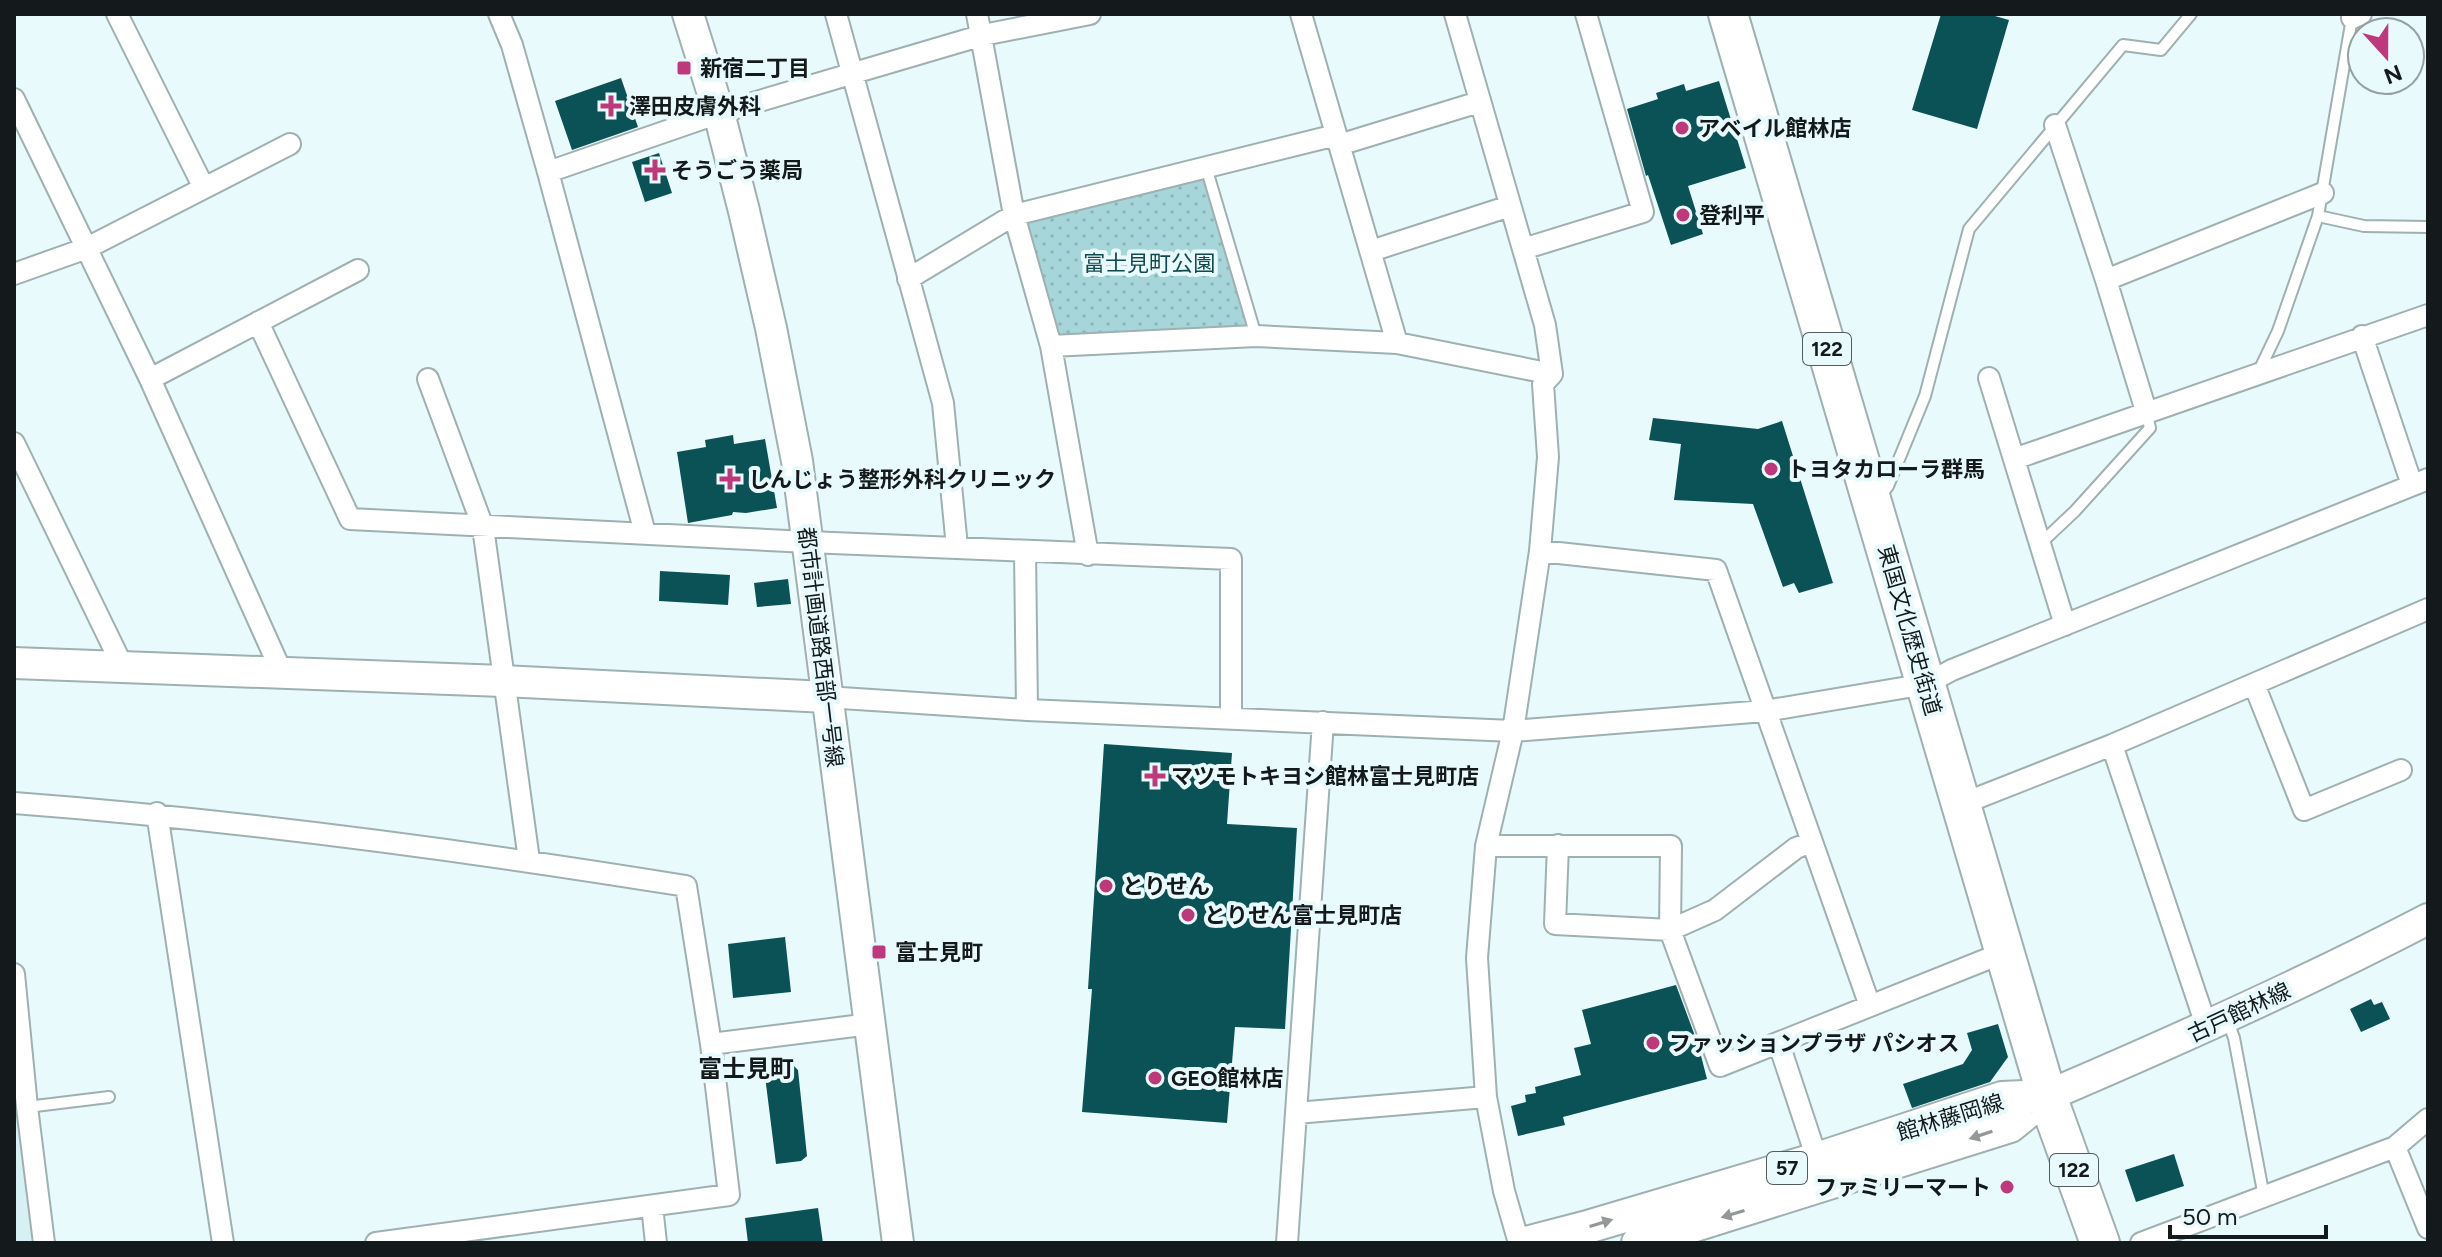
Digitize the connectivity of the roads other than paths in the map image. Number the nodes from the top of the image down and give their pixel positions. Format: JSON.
{"nodes":[{"id":1,"x":117,"y":14,"type":"edge"},
{"id":2,"x":499,"y":14,"type":"edge"},
{"id":3,"x":688,"y":14,"type":"edge"},
{"id":4,"x":836,"y":14,"type":"edge"},
{"id":5,"x":977,"y":14,"type":"edge"},
{"id":6,"x":1090,"y":14,"type":"edge"},
{"id":7,"x":1301,"y":14,"type":"edge"},
{"id":8,"x":1455,"y":14,"type":"edge"},
{"id":9,"x":1586,"y":14,"type":"edge"},
{"id":10,"x":1728,"y":14,"type":"edge"},
{"id":11,"x":2191,"y":14,"type":"edge"},
{"id":12,"x":983,"y":35,"type":"junction"},
{"id":13,"x":854,"y":73,"type":"junction"},
{"id":14,"x":2346,"y":73,"type":"edge"},
{"id":15,"x":14,"y":99,"type":"edge"},
{"id":16,"x":1479,"y":102,"type":"junction"},
{"id":17,"x":719,"y":113,"type":"junction"},
{"id":18,"x":2055,"y":125,"type":"junction"},
{"id":19,"x":22,"y":136,"type":"edge"},
{"id":20,"x":1338,"y":140,"type":"junction"},
{"id":21,"x":290,"y":144,"type":"dead end"},
{"id":22,"x":1206,"y":167,"type":"junction"},
{"id":23,"x":548,"y":172,"type":"junction"},
{"id":24,"x":204,"y":188,"type":"junction"},
{"id":25,"x":2323,"y":193,"type":"junction"},
{"id":26,"x":1510,"y":206,"type":"junction"},
{"id":27,"x":1014,"y":215,"type":"junction"},
{"id":28,"x":2318,"y":216,"type":"junction"},
{"id":29,"x":2428,"y":227,"type":"edge"},
{"id":30,"x":87,"y":248,"type":"junction"},
{"id":31,"x":1523,"y":249,"type":"junction"},
{"id":32,"x":1371,"y":251,"type":"junction"},
{"id":33,"x":358,"y":270,"type":"dead end"},
{"id":34,"x":14,"y":274,"type":"edge"},
{"id":35,"x":908,"y":279,"type":"junction"},
{"id":36,"x":2106,"y":280,"type":"junction"},
{"id":37,"x":2428,"y":315,"type":"edge"},
{"id":38,"x":258,"y":322,"type":"junction"},
{"id":39,"x":1256,"y":336,"type":"junction"},
{"id":40,"x":2362,"y":336,"type":"junction"},
{"id":41,"x":1397,"y":343,"type":"junction"},
{"id":42,"x":1051,"y":346,"type":"junction"},
{"id":43,"x":1552,"y":374,"type":"junction"},
{"id":44,"x":2257,"y":376,"type":"junction"},
{"id":45,"x":1989,"y":378,"type":"dead end"},
{"id":46,"x":150,"y":379,"type":"junction"},
{"id":47,"x":428,"y":379,"type":"dead end"},
{"id":48,"x":2146,"y":411,"type":"junction"},
{"id":49,"x":14,"y":443,"type":"edge"},
{"id":50,"x":2014,"y":459,"type":"junction"},
{"id":51,"x":2420,"y":482,"type":"edge"},
{"id":52,"x":1874,"y":506,"type":"junction"},
{"id":53,"x":483,"y":527,"type":"junction"},
{"id":54,"x":645,"y":533,"type":"junction"},
{"id":55,"x":808,"y":542,"type":"junction"},
{"id":56,"x":2040,"y":544,"type":"junction"},
{"id":57,"x":957,"y":547,"type":"junction"},
{"id":58,"x":1025,"y":551,"type":"junction"},
{"id":59,"x":1540,"y":551,"type":"junction"},
{"id":60,"x":1088,"y":555,"type":"junction"},
{"id":61,"x":2428,"y":609,"type":"edge"},
{"id":62,"x":2065,"y":625,"type":"junction"},
{"id":63,"x":14,"y":663,"type":"edge"},
{"id":64,"x":123,"y":667,"type":"junction"},
{"id":65,"x":282,"y":673,"type":"junction"},
{"id":66,"x":503,"y":681,"type":"junction"},
{"id":67,"x":1926,"y":684,"type":"junction"},
{"id":68,"x":2254,"y":684,"type":"junction"},
{"id":69,"x":826,"y":697,"type":"junction"},
{"id":70,"x":1027,"y":710,"type":"junction"},
{"id":71,"x":1765,"y":711,"type":"junction"},
{"id":72,"x":1231,"y":718,"type":"junction"},
{"id":73,"x":1323,"y":722,"type":"junction"},
{"id":74,"x":1513,"y":731,"type":"junction"},
{"id":75,"x":2112,"y":745,"type":"junction"},
{"id":76,"x":2401,"y":770,"type":"dead end"},
{"id":77,"x":14,"y":803,"type":"edge"},
{"id":78,"x":1962,"y":804,"type":"junction"},
{"id":79,"x":157,"y":813,"type":"junction"},
{"id":80,"x":1812,"y":842,"type":"junction"},
{"id":81,"x":1558,"y":845,"type":"junction"},
{"id":82,"x":1486,"y":846,"type":"junction"},
{"id":83,"x":529,"y":860,"type":"junction"},
{"id":84,"x":2428,"y":919,"type":"edge"},
{"id":85,"x":1670,"y":930,"type":"junction"},
{"id":86,"x":2005,"y":952,"type":"junction"},
{"id":87,"x":14,"y":974,"type":"edge"},
{"id":88,"x":1870,"y":1006,"type":"junction"},
{"id":89,"x":2217,"y":1023,"type":"junction"},
{"id":90,"x":870,"y":1024,"type":"junction"},
{"id":91,"x":711,"y":1044,"type":"junction"},
{"id":92,"x":1779,"y":1044,"type":"junction"},
{"id":93,"x":2047,"y":1096,"type":"junction"},
{"id":94,"x":109,"y":1097,"type":"dead end"},
{"id":95,"x":1486,"y":1097,"type":"junction"},
{"id":96,"x":20,"y":1107,"type":"edge"},
{"id":97,"x":1296,"y":1113,"type":"junction"},
{"id":98,"x":2428,"y":1119,"type":"edge"},
{"id":99,"x":2395,"y":1147,"type":"junction"},
{"id":100,"x":1817,"y":1159,"type":"junction"},
{"id":101,"x":2264,"y":1197,"type":"junction"},
{"id":102,"x":652,"y":1206,"type":"junction"},
{"id":103,"x":2428,"y":1228,"type":"edge"},
{"id":104,"x":44,"y":1243,"type":"edge"},
{"id":105,"x":223,"y":1243,"type":"edge"},
{"id":106,"x":376,"y":1243,"type":"edge"},
{"id":107,"x":656,"y":1243,"type":"edge"},
{"id":108,"x":898,"y":1243,"type":"edge"},
{"id":109,"x":1287,"y":1243,"type":"edge"},
{"id":110,"x":1519,"y":1243,"type":"edge"},
{"id":111,"x":1526,"y":1243,"type":"edge"},
{"id":112,"x":1638,"y":1243,"type":"edge"},
{"id":113,"x":2100,"y":1243,"type":"edge"},
{"id":114,"x":2141,"y":1243,"type":"edge"}],
"edges":[{"from":1,"to":24,"type":"street"},
{"from":2,"to":23,"type":"street"},
{"from":3,"to":17,"type":"street","name":"都市計画道路西部一号線"},
{"from":4,"to":13,"type":"street"},
{"from":5,"to":12,"type":"street"},
{"from":6,"to":12,"type":"street"},
{"from":7,"to":20,"type":"street"},
{"from":8,"to":16,"type":"street"},
{"from":9,"to":31,"type":"street"},
{"from":10,"to":52,"type":"highway","name":"東国文化歴史街道","number":"122"},
{"from":11,"to":18,"type":"lane"},
{"from":12,"to":13,"type":"street"},
{"from":12,"to":27,"type":"street"},
{"from":13,"to":17,"type":"street"},
{"from":13,"to":35,"type":"street"},
{"from":14,"to":25,"type":"lane"},
{"from":15,"to":19,"type":"street"},
{"from":16,"to":20,"type":"street"},
{"from":16,"to":26,"type":"street"},
{"from":17,"to":23,"type":"street"},
{"from":17,"to":55,"type":"street","name":"都市計画道路西部一号線"},
{"from":18,"to":36,"type":"street"},
{"from":18,"to":52,"type":"lane"},
{"from":19,"to":30,"type":"street"},
{"from":20,"to":22,"type":"street"},
{"from":20,"to":32,"type":"street"},
{"from":21,"to":24,"type":"street"},
{"from":22,"to":27,"type":"street"},
{"from":22,"to":39,"type":"lane"},
{"from":23,"to":54,"type":"street"},
{"from":24,"to":30,"type":"street"},
{"from":25,"to":28,"type":"lane"},
{"from":25,"to":36,"type":"street"},
{"from":26,"to":31,"type":"street"},
{"from":26,"to":32,"type":"street"},
{"from":27,"to":35,"type":"street"},
{"from":27,"to":42,"type":"street"},
{"from":28,"to":29,"type":"lane"},
{"from":28,"to":44,"type":"lane"},
{"from":30,"to":34,"type":"street"},
{"from":30,"to":46,"type":"street"},
{"from":31,"to":43,"type":"street"},
{"from":32,"to":41,"type":"street"},
{"from":33,"to":38,"type":"street"},
{"from":35,"to":57,"type":"street"},
{"from":36,"to":48,"type":"street"},
{"from":37,"to":40,"type":"street"},
{"from":38,"to":46,"type":"street"},
{"from":38,"to":53,"type":"street"},
{"from":39,"to":41,"type":"street"},
{"from":39,"to":42,"type":"street"},
{"from":40,"to":44,"type":"street"},
{"from":40,"to":51,"type":"street"},
{"from":41,"to":43,"type":"street"},
{"from":42,"to":60,"type":"street"},
{"from":43,"to":59,"type":"street"},
{"from":44,"to":48,"type":"street"},
{"from":45,"to":50,"type":"street"},
{"from":46,"to":65,"type":"street"},
{"from":47,"to":53,"type":"street"},
{"from":48,"to":50,"type":"street"},
{"from":48,"to":56,"type":"lane"},
{"from":49,"to":64,"type":"street"},
{"from":50,"to":56,"type":"street"},
{"from":51,"to":62,"type":"street"},
{"from":52,"to":67,"type":"highway","name":"東国文化歴史街道","number":"122"},
{"from":53,"to":54,"type":"street"},
{"from":53,"to":66,"type":"street"},
{"from":54,"to":55,"type":"street"},
{"from":55,"to":57,"type":"street"},
{"from":55,"to":69,"type":"street","name":"都市計画道路西部一号線"},
{"from":56,"to":62,"type":"street"},
{"from":57,"to":58,"type":"street"},
{"from":58,"to":60,"type":"street"},
{"from":58,"to":70,"type":"street"},
{"from":59,"to":71,"type":"street"},
{"from":59,"to":74,"type":"street"},
{"from":60,"to":72,"type":"street"},
{"from":61,"to":68,"type":"street"},
{"from":62,"to":67,"type":"street"},
{"from":63,"to":64,"type":"street"},
{"from":64,"to":65,"type":"street"},
{"from":65,"to":66,"type":"street"},
{"from":66,"to":69,"type":"street"},
{"from":66,"to":83,"type":"street"},
{"from":67,"to":71,"type":"street"},
{"from":67,"to":78,"type":"highway","name":"東国文化歴史街道","number":"122"},
{"from":68,"to":75,"type":"street"},
{"from":68,"to":76,"type":"street"},
{"from":69,"to":70,"type":"street"},
{"from":69,"to":90,"type":"street","name":"都市計画道路西部一号線"},
{"from":70,"to":72,"type":"street"},
{"from":71,"to":74,"type":"street"},
{"from":71,"to":80,"type":"street"},
{"from":72,"to":73,"type":"street"},
{"from":73,"to":74,"type":"street"},
{"from":73,"to":97,"type":"street"},
{"from":74,"to":82,"type":"street"},
{"from":75,"to":78,"type":"street"},
{"from":75,"to":89,"type":"street"},
{"from":77,"to":79,"type":"street"},
{"from":78,"to":86,"type":"highway","name":"東国文化歴史街道","number":"122"},
{"from":79,"to":83,"type":"street"},
{"from":79,"to":105,"type":"street"},
{"from":80,"to":85,"type":"street"},
{"from":80,"to":88,"type":"street"},
{"from":81,"to":82,"type":"street"},
{"from":81,"to":85,"type":"street"},
{"from":81,"to":85,"type":"street"},
{"from":82,"to":95,"type":"street"},
{"from":83,"to":91,"type":"street"},
{"from":84,"to":89,"type":"street","name":"古戸館林線"},
{"from":85,"to":92,"type":"street"},
{"from":86,"to":88,"type":"street"},
{"from":86,"to":93,"type":"highway","name":"東国文化歴史街道","number":"122"},
{"from":87,"to":96,"type":"street"},
{"from":88,"to":92,"type":"street"},
{"from":89,"to":93,"type":"street","name":"古戸館林線"},
{"from":89,"to":101,"type":"lane"},
{"from":90,"to":91,"type":"street"},
{"from":90,"to":108,"type":"street","name":"都市計画道路西部一号線"},
{"from":91,"to":102,"type":"street"},
{"from":92,"to":100,"type":"street"},
{"from":93,"to":100,"type":"main road","name":"館林藤岡線","number":"57"},
{"from":93,"to":112,"type":"main road","name":"館林藤岡線","number":"57","one_way":true},
{"from":93,"to":113,"type":"highway","name":"東国文化歴史街道","number":"122"},
{"from":94,"to":96,"type":"lane"},
{"from":95,"to":97,"type":"street"},
{"from":95,"to":110,"type":"street"},
{"from":96,"to":104,"type":"street"},
{"from":97,"to":109,"type":"street"},
{"from":98,"to":99,"type":"street"},
{"from":99,"to":101,"type":"street"},
{"from":99,"to":103,"type":"street"},
{"from":111,"to":100,"type":"main road","name":"館林藤岡線","number":"57","one_way":true},
{"from":101,"to":114,"type":"street"},
{"from":102,"to":106,"type":"street"},
{"from":102,"to":107,"type":"street"}]}
